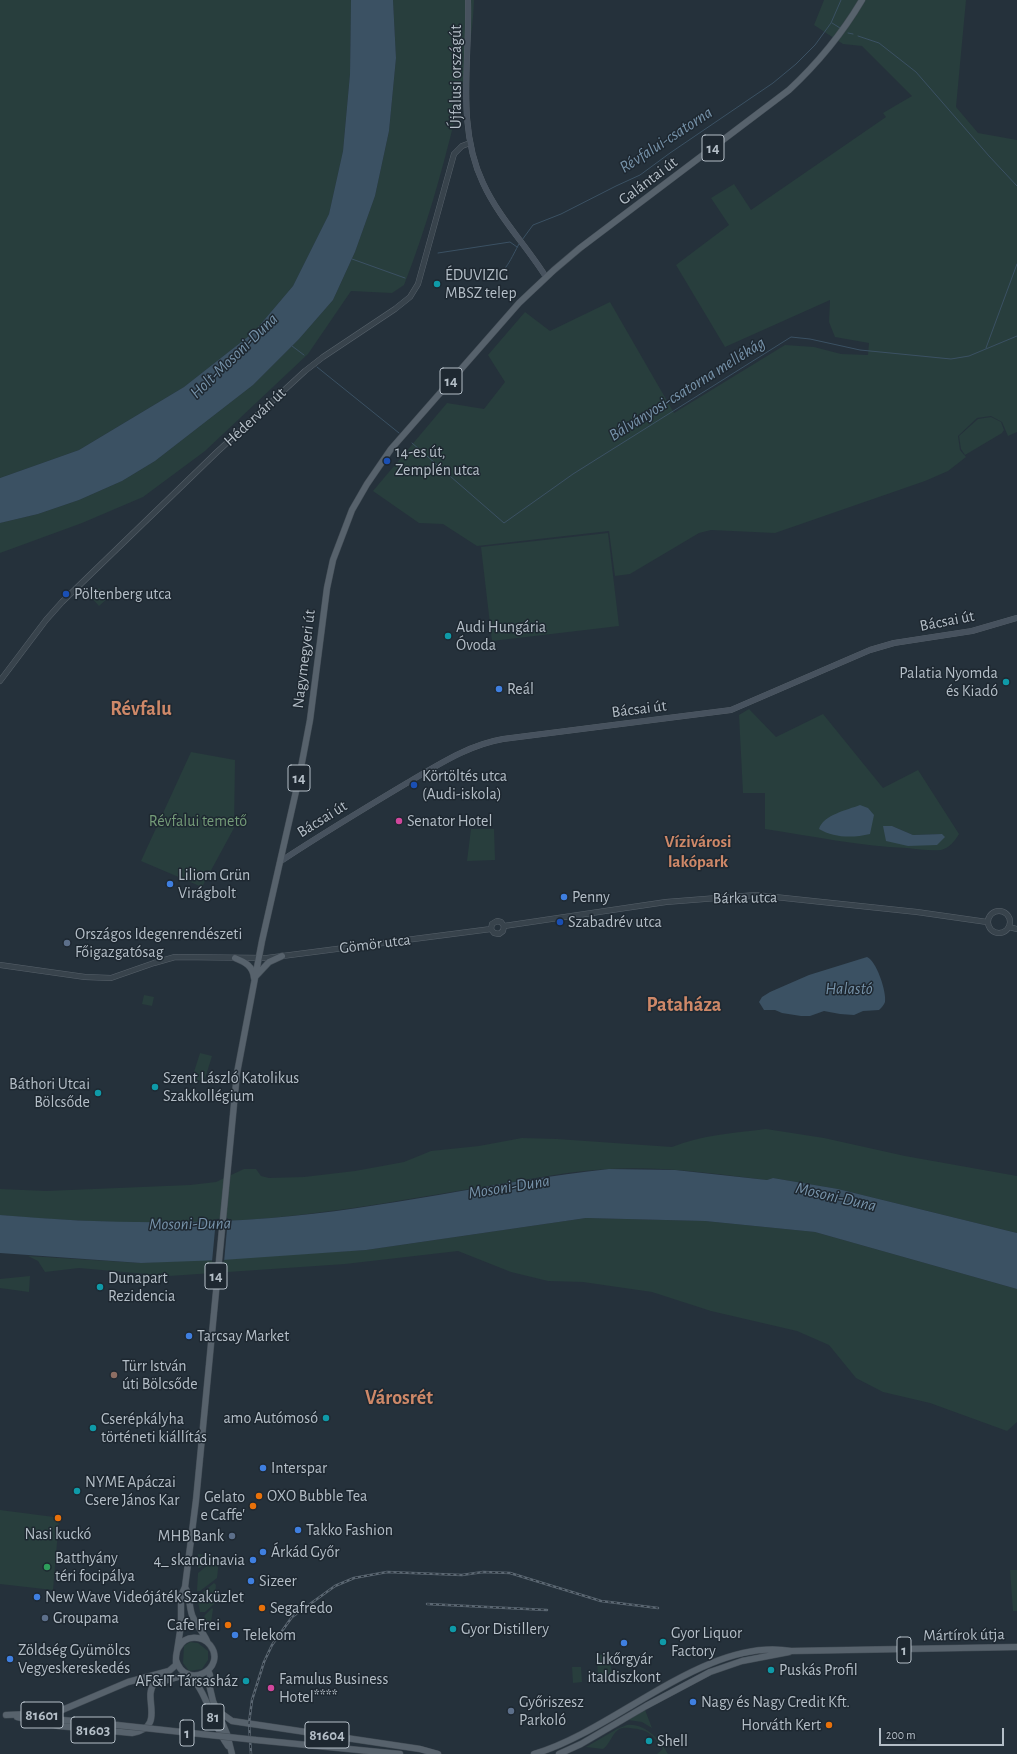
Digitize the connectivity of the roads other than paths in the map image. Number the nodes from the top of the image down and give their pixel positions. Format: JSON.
{"nodes":[{"id":1,"x":468,"y":0,"type":"edge"},
{"id":2,"x":862,"y":0,"type":"edge"},
{"id":3,"x":470,"y":143,"type":"junction"},
{"id":4,"x":546,"y":277,"type":"junction"},
{"id":5,"x":1017,"y":618,"type":"edge"},
{"id":6,"x":0,"y":680,"type":"edge"},
{"id":7,"x":281,"y":861,"type":"junction"},
{"id":8,"x":987,"y":922,"type":"junction"},
{"id":9,"x":504,"y":926,"type":"junction"},
{"id":10,"x":1009,"y":927,"type":"junction"},
{"id":11,"x":491,"y":929,"type":"junction"},
{"id":12,"x":1017,"y":929,"type":"edge"},
{"id":13,"x":282,"y":956,"type":"junction"},
{"id":14,"x":235,"y":958,"type":"junction"},
{"id":15,"x":259,"y":958,"type":"junction"},
{"id":16,"x":0,"y":965,"type":"edge"},
{"id":17,"x":255,"y":979,"type":"junction"},
{"id":18,"x":185,"y":1586,"type":"junction"},
{"id":19,"x":206,"y":1641,"type":"junction"},
{"id":20,"x":1017,"y":1647,"type":"edge"},
{"id":21,"x":177,"y":1651,"type":"junction"},
{"id":22,"x":791,"y":1652,"type":"junction"},
{"id":23,"x":176,"y":1660,"type":"junction"},
{"id":24,"x":208,"y":1670,"type":"junction"},
{"id":25,"x":189,"y":1674,"type":"junction"},
{"id":26,"x":218,"y":1711,"type":"junction"},
{"id":27,"x":3,"y":1715,"type":"edge"},
{"id":28,"x":231,"y":1752,"type":"edge"},
{"id":29,"x":400,"y":1754,"type":"edge"},
{"id":30,"x":438,"y":1754,"type":"edge"},
{"id":31,"x":534,"y":1754,"type":"edge"},
{"id":32,"x":559,"y":1754,"type":"edge"}],
"edges":[{"from":1,"to":3,"type":"main road","name":"Újfalusi országút"},
{"from":2,"to":4,"type":"main road","name":"Galántai út","number":"14"},
{"from":3,"to":4,"type":"main road","name":"Újfalusi országút"},
{"from":3,"to":6,"type":"street","name":"Hédervári út"},
{"from":4,"to":7,"type":"main road","name":"Nagymegyeri út","number":"14"},
{"from":5,"to":7,"type":"main road","name":"Bácsai út"},
{"from":7,"to":15,"type":"main road","name":"Nagymegyeri út","number":"14"},
{"from":8,"to":9,"type":"street","name":"Bárka utca"},
{"from":8,"to":10,"type":"street"},
{"from":8,"to":10,"type":"street"},
{"from":9,"to":11,"type":"street"},
{"from":9,"to":11,"type":"street"},
{"from":10,"to":12,"type":"street"},
{"from":11,"to":13,"type":"street","name":"Gömör utca"},
{"from":13,"to":15,"type":"street","name":"Gömör utca"},
{"from":13,"to":17,"type":"main road"},
{"from":14,"to":15,"type":"street","name":"Gömör utca"},
{"from":14,"to":16,"type":"street","name":"Gömör utca"},
{"from":14,"to":17,"type":"main road"},
{"from":15,"to":17,"type":"main road","name":"Nagymegyeri út","number":"14"},
{"from":17,"to":18,"type":"main road","name":"Nagymegyeri út","number":"14"},
{"from":18,"to":19,"type":"main road","number":"14"},
{"from":18,"to":21,"type":"main road","number":"14"},
{"from":19,"to":21,"type":"main road"},
{"from":19,"to":24,"type":"main road","number":"14"},
{"from":20,"to":22,"type":"main road","name":"Mártírok útja","number":"1"},
{"from":21,"to":23,"type":"main road","number":"14"},
{"from":22,"to":31,"type":"main road","name":"Mártírok útja","number":"1"},
{"from":22,"to":32,"type":"main road","name":"Mártírok útja","number":"1"},
{"from":23,"to":25,"type":"main road"},
{"from":23,"to":27,"type":"main road","number":"81601"},
{"from":24,"to":25,"type":"main road"},
{"from":24,"to":26,"type":"main road","number":"81"},
{"from":25,"to":27,"type":"main road","number":"81603"},
{"from":25,"to":28,"type":"main road","number":"81"},
{"from":26,"to":28,"type":"main road","number":"81"},
{"from":26,"to":30,"type":"main road","number":"81604"},
{"from":27,"to":29,"type":"main road","number":"1","bridge":true}]}
